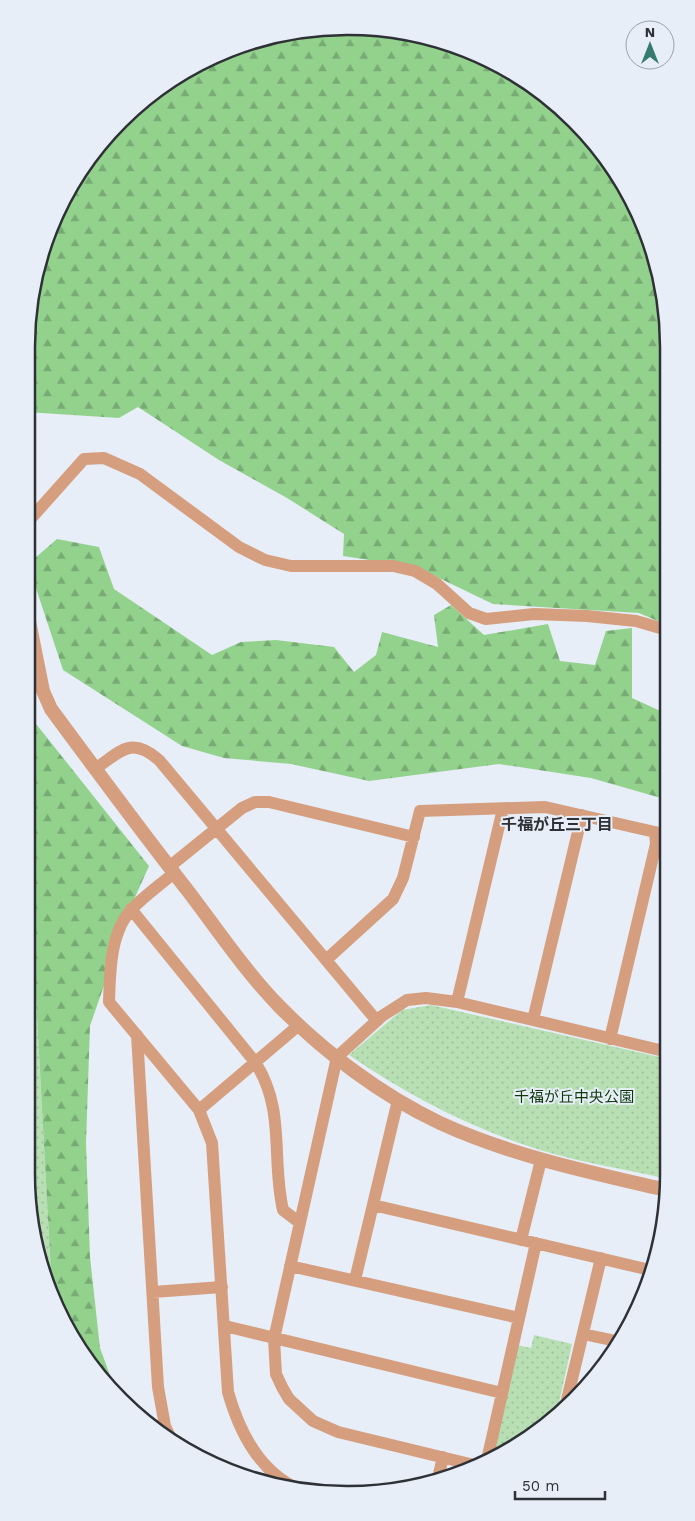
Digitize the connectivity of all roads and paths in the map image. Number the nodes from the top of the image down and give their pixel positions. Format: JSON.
{"nodes":[{"id":1,"x":35,"y":514,"type":"edge"},
{"id":2,"x":660,"y":628,"type":"edge"},
{"id":3,"x":35,"y":651,"type":"edge"},
{"id":4,"x":95,"y":769,"type":"junction"},
{"id":5,"x":503,"y":809,"type":"junction"},
{"id":6,"x":582,"y":815,"type":"junction"},
{"id":7,"x":217,"y":829,"type":"junction"},
{"id":8,"x":654,"y":832,"type":"junction"},
{"id":9,"x":660,"y":833,"type":"edge"},
{"id":10,"x":414,"y":837,"type":"junction"},
{"id":11,"x":171,"y":870,"type":"junction"},
{"id":12,"x":132,"y":909,"type":"junction"},
{"id":13,"x":326,"y":960,"type":"junction"},
{"id":14,"x":457,"y":1002,"type":"junction"},
{"id":15,"x":533,"y":1020,"type":"junction"},
{"id":16,"x":377,"y":1021,"type":"junction"},
{"id":17,"x":299,"y":1025,"type":"junction"},
{"id":18,"x":137,"y":1034,"type":"junction"},
{"id":19,"x":610,"y":1038,"type":"junction"},
{"id":20,"x":660,"y":1050,"type":"edge"},
{"id":21,"x":337,"y":1057,"type":"junction"},
{"id":22,"x":255,"y":1062,"type":"junction"},
{"id":23,"x":398,"y":1100,"type":"junction"},
{"id":24,"x":199,"y":1110,"type":"junction"},
{"id":25,"x":541,"y":1160,"type":"junction"},
{"id":26,"x":659,"y":1188,"type":"edge"},
{"id":27,"x":373,"y":1205,"type":"junction"},
{"id":28,"x":300,"y":1223,"type":"junction"},
{"id":29,"x":521,"y":1240,"type":"junction"},
{"id":30,"x":536,"y":1243,"type":"junction"},
{"id":31,"x":601,"y":1258,"type":"junction"},
{"id":32,"x":290,"y":1266,"type":"junction"},
{"id":33,"x":645,"y":1269,"type":"edge"},
{"id":34,"x":355,"y":1280,"type":"junction"},
{"id":35,"x":222,"y":1287,"type":"junction"},
{"id":36,"x":153,"y":1292,"type":"junction"},
{"id":37,"x":519,"y":1318,"type":"junction"},
{"id":38,"x":224,"y":1326,"type":"junction"},
{"id":39,"x":583,"y":1334,"type":"junction"},
{"id":40,"x":274,"y":1338,"type":"junction"},
{"id":41,"x":612,"y":1340,"type":"edge"},
{"id":42,"x":502,"y":1393,"type":"junction"},
{"id":43,"x":569,"y":1393,"type":"edge"},
{"id":44,"x":166,"y":1427,"type":"edge"},
{"id":45,"x":489,"y":1453,"type":"edge"},
{"id":46,"x":443,"y":1457,"type":"junction"},
{"id":47,"x":466,"y":1462,"type":"edge"},
{"id":48,"x":440,"y":1472,"type":"edge"},
{"id":49,"x":284,"y":1479,"type":"edge"}],
"edges":[{"from":1,"to":2,"type":"street"},
{"from":3,"to":4,"type":"street"},
{"from":4,"to":7,"type":"street"},
{"from":4,"to":11,"type":"street"},
{"from":5,"to":6,"type":"street"},
{"from":5,"to":10,"type":"street"},
{"from":5,"to":14,"type":"street"},
{"from":6,"to":8,"type":"street"},
{"from":6,"to":15,"type":"street"},
{"from":7,"to":10,"type":"street"},
{"from":7,"to":11,"type":"street"},
{"from":7,"to":13,"type":"street"},
{"from":8,"to":9,"type":"street"},
{"from":8,"to":19,"type":"street"},
{"from":10,"to":13,"type":"street"},
{"from":11,"to":12,"type":"street"},
{"from":11,"to":17,"type":"street"},
{"from":12,"to":18,"type":"street"},
{"from":12,"to":22,"type":"street"},
{"from":13,"to":16,"type":"street"},
{"from":14,"to":15,"type":"street"},
{"from":14,"to":16,"type":"street"},
{"from":15,"to":19,"type":"street"},
{"from":16,"to":21,"type":"street"},
{"from":17,"to":21,"type":"street"},
{"from":17,"to":22,"type":"street"},
{"from":18,"to":24,"type":"street"},
{"from":18,"to":36,"type":"street"},
{"from":19,"to":20,"type":"street"},
{"from":21,"to":23,"type":"street"},
{"from":21,"to":28,"type":"street"},
{"from":22,"to":24,"type":"street"},
{"from":22,"to":28,"type":"street"},
{"from":23,"to":25,"type":"street"},
{"from":23,"to":27,"type":"street"},
{"from":24,"to":35,"type":"street"},
{"from":25,"to":26,"type":"street"},
{"from":25,"to":29,"type":"street"},
{"from":27,"to":29,"type":"street"},
{"from":27,"to":34,"type":"street"},
{"from":28,"to":32,"type":"street"},
{"from":29,"to":30,"type":"street"},
{"from":30,"to":31,"type":"street"},
{"from":30,"to":37,"type":"street"},
{"from":31,"to":33,"type":"street"},
{"from":31,"to":39,"type":"street"},
{"from":32,"to":34,"type":"street"},
{"from":32,"to":40,"type":"street"},
{"from":34,"to":37,"type":"street"},
{"from":35,"to":36,"type":"street"},
{"from":35,"to":38,"type":"street"},
{"from":36,"to":44,"type":"street"},
{"from":37,"to":42,"type":"street"},
{"from":38,"to":40,"type":"street"},
{"from":38,"to":49,"type":"street"},
{"from":39,"to":41,"type":"street"},
{"from":39,"to":43,"type":"street"},
{"from":40,"to":42,"type":"street"},
{"from":40,"to":46,"type":"street"},
{"from":42,"to":45,"type":"street"},
{"from":46,"to":47,"type":"street"},
{"from":46,"to":48,"type":"street"}]}
